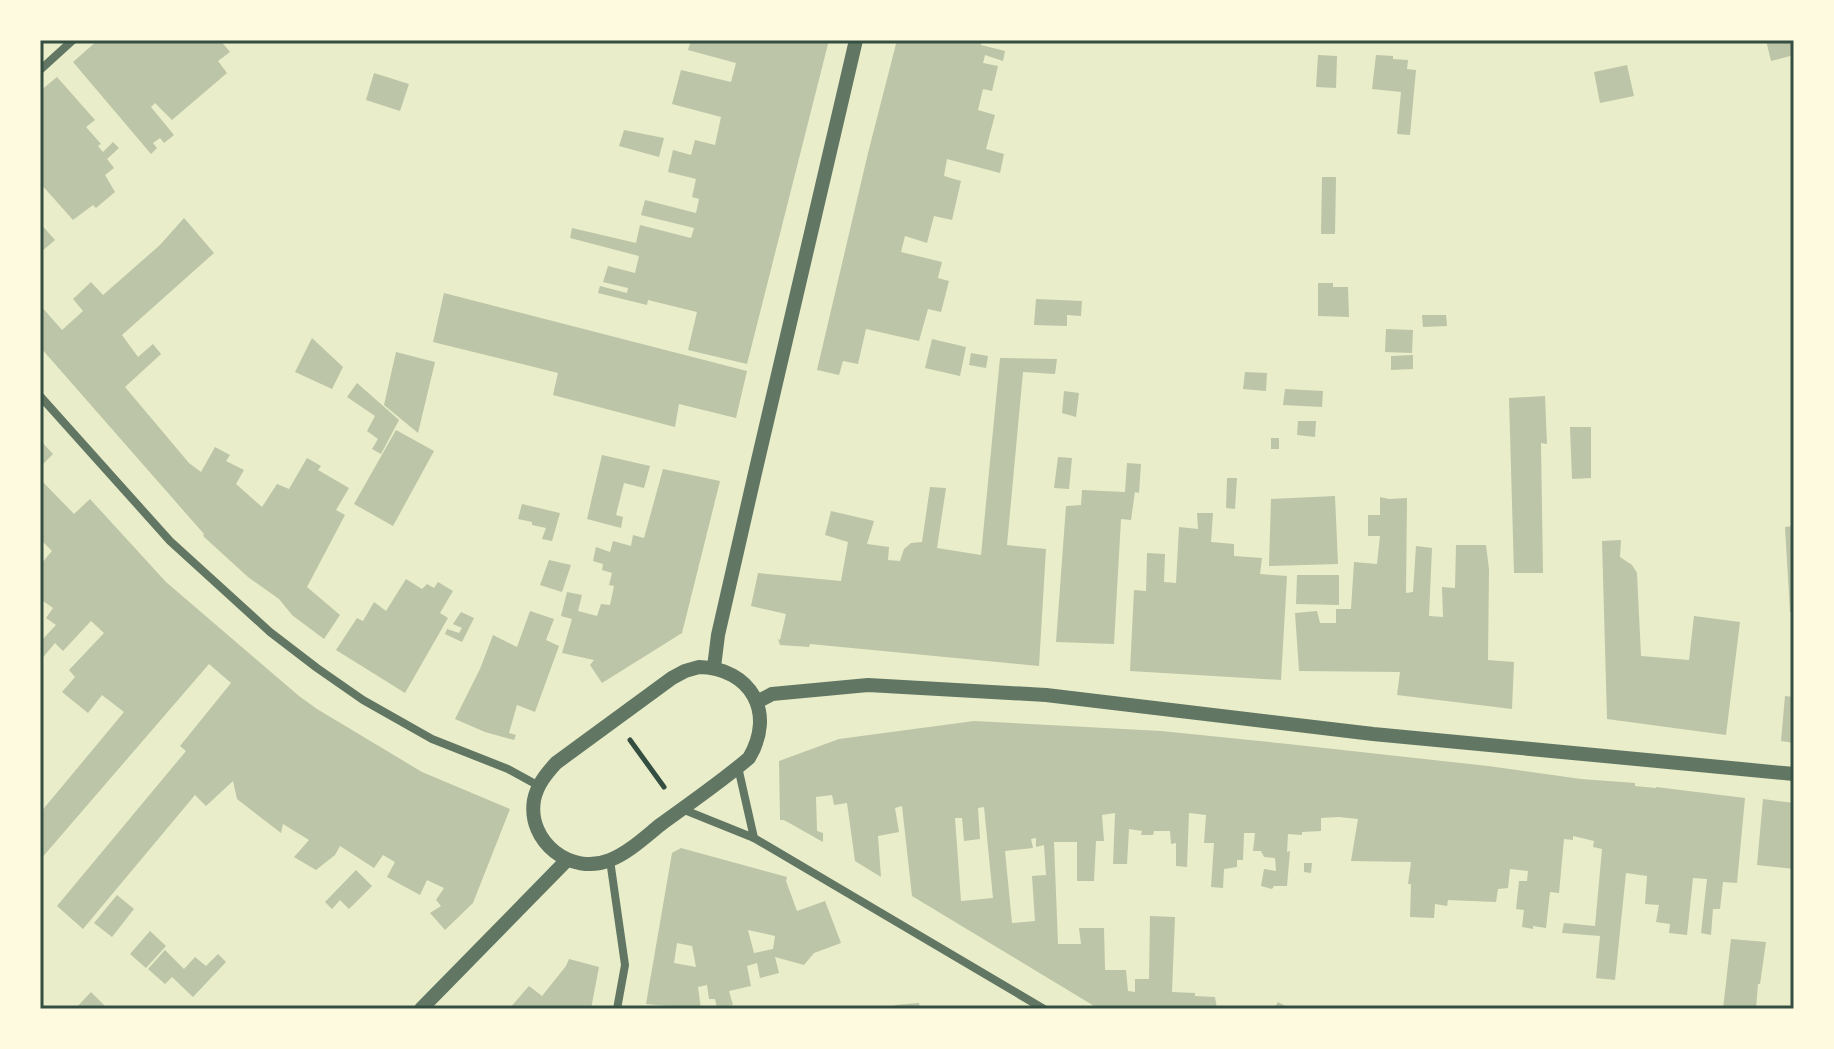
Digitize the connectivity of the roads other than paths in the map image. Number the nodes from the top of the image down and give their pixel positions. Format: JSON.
{"nodes":[{"id":1,"x":73,"y":40,"type":"edge"},
{"id":2,"x":856,"y":40,"type":"edge"},
{"id":3,"x":40,"y":70,"type":"edge"},
{"id":4,"x":40,"y":396,"type":"edge"},
{"id":5,"x":714,"y":667,"type":"junction"},
{"id":6,"x":757,"y":702,"type":"junction"},
{"id":7,"x":738,"y":767,"type":"junction"},
{"id":8,"x":1794,"y":774,"type":"edge"},
{"id":9,"x":539,"y":786,"type":"junction"},
{"id":10,"x":682,"y":809,"type":"junction"},
{"id":11,"x":754,"y":838,"type":"junction"},
{"id":12,"x":567,"y":860,"type":"junction"},
{"id":13,"x":610,"y":860,"type":"junction"},
{"id":14,"x":421,"y":1009,"type":"edge"},
{"id":15,"x":617,"y":1009,"type":"edge"},
{"id":16,"x":1044,"y":1009,"type":"edge"}],
"edges":[{"from":1,"to":3,"type":"street"},
{"from":2,"to":5,"type":"street"},
{"from":4,"to":9,"type":"street"},
{"from":5,"to":6,"type":"street"},
{"from":5,"to":9,"type":"street"},
{"from":6,"to":7,"type":"street"},
{"from":6,"to":8,"type":"street"},
{"from":7,"to":10,"type":"street"},
{"from":7,"to":11,"type":"street"},
{"from":9,"to":12,"type":"street"},
{"from":10,"to":11,"type":"street"},
{"from":10,"to":13,"type":"street"},
{"from":11,"to":16,"type":"street"},
{"from":12,"to":13,"type":"street"},
{"from":12,"to":14,"type":"street"},
{"from":13,"to":15,"type":"street"}]}
